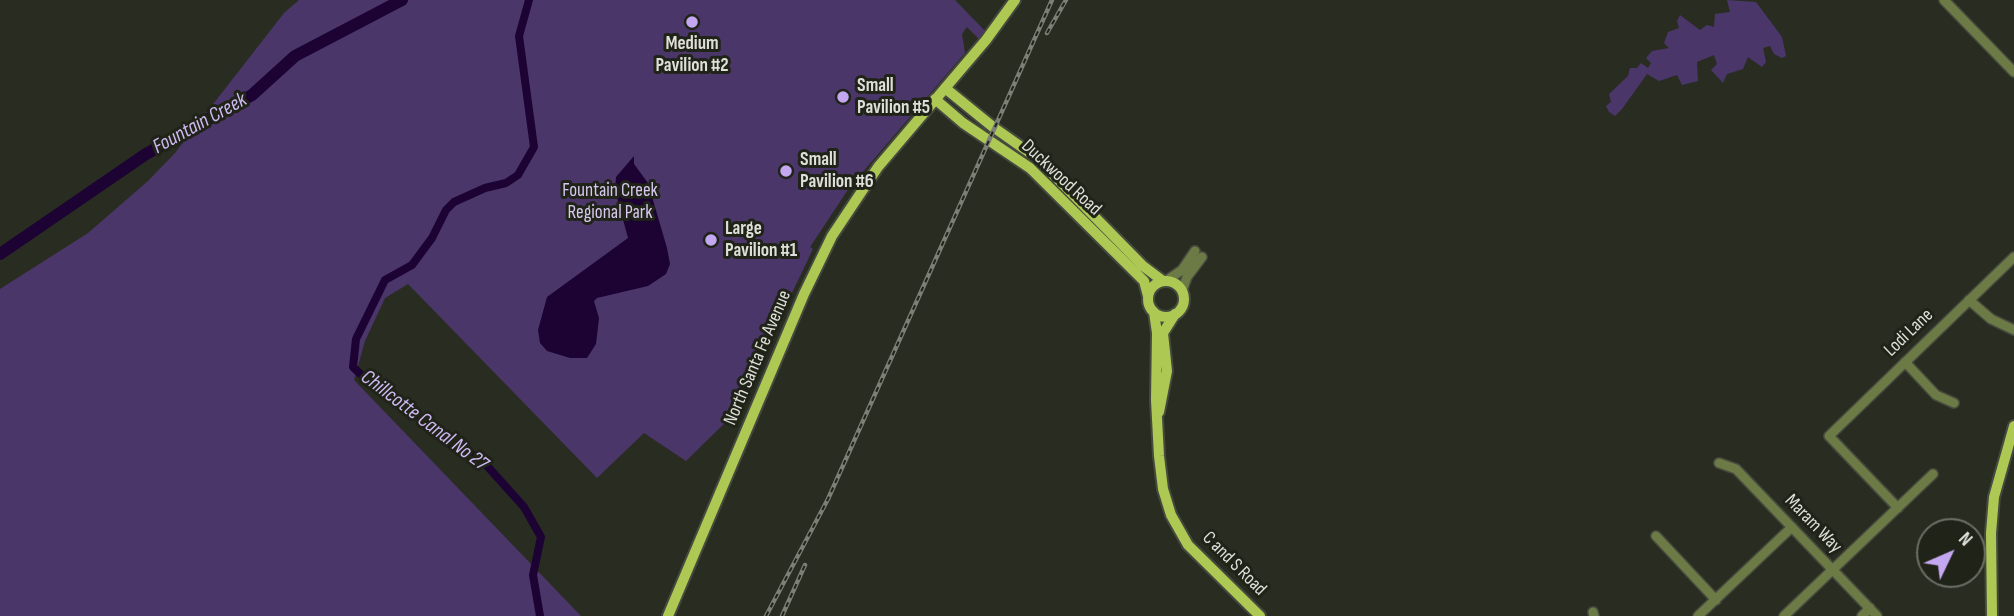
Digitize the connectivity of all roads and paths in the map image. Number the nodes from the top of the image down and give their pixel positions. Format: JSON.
{"nodes":[{"id":1,"x":1015,"y":0,"type":"edge"},
{"id":2,"x":1944,"y":0,"type":"edge"},
{"id":3,"x":2014,"y":72,"type":"edge"},
{"id":4,"x":945,"y":88,"type":"junction"},
{"id":5,"x":935,"y":99,"type":"junction"},
{"id":6,"x":2014,"y":257,"type":"edge"},
{"id":7,"x":1165,"y":281,"type":"junction"},
{"id":8,"x":1182,"y":291,"type":"junction"},
{"id":9,"x":1148,"y":296,"type":"junction"},
{"id":10,"x":1969,"y":300,"type":"junction"},
{"id":11,"x":1154,"y":312,"type":"junction"},
{"id":12,"x":1175,"y":314,"type":"junction"},
{"id":13,"x":2014,"y":330,"type":"edge"},
{"id":14,"x":1905,"y":362,"type":"junction"},
{"id":15,"x":1955,"y":402,"type":"dead end"},
{"id":16,"x":1159,"y":414,"type":"junction"},
{"id":17,"x":2014,"y":426,"type":"edge"},
{"id":18,"x":1719,"y":463,"type":"dead end"},
{"id":19,"x":1933,"y":474,"type":"dead end"},
{"id":20,"x":1898,"y":509,"type":"junction"},
{"id":21,"x":1792,"y":527,"type":"junction"},
{"id":22,"x":1656,"y":536,"type":"dead end"},
{"id":23,"x":1833,"y":570,"type":"junction"},
{"id":24,"x":1716,"y":600,"type":"junction"},
{"id":25,"x":1870,"y":608,"type":"junction"},
{"id":26,"x":668,"y":616,"type":"edge"},
{"id":27,"x":1260,"y":616,"type":"edge"},
{"id":28,"x":1698,"y":616,"type":"edge"},
{"id":29,"x":1784,"y":616,"type":"edge"},
{"id":30,"x":1862,"y":616,"type":"edge"},
{"id":31,"x":1877,"y":616,"type":"edge"},
{"id":32,"x":1992,"y":616,"type":"edge"}],
"edges":[{"from":1,"to":4,"type":"main road","name":"North Santa Fe Avenue"},
{"from":2,"to":3,"type":"street"},
{"from":4,"to":5,"type":"main road","name":"North Santa Fe Avenue"},
{"from":4,"to":7,"type":"main road","name":"Duckwood Road"},
{"from":5,"to":9,"type":"main road","name":"Duckwood Road"},
{"from":5,"to":26,"type":"main road","name":"North Santa Fe Avenue"},
{"from":6,"to":10,"type":"street","name":"Lodi Lane"},
{"from":7,"to":8,"type":"main road"},
{"from":7,"to":8,"type":"street"},
{"from":7,"to":9,"type":"main road"},
{"from":8,"to":12,"type":"main road"},
{"from":9,"to":11,"type":"main road"},
{"from":10,"to":13,"type":"street"},
{"from":10,"to":14,"type":"street","name":"Lodi Lane"},
{"from":11,"to":12,"type":"main road"},
{"from":11,"to":16,"type":"main road","name":"C and S Road"},
{"from":12,"to":16,"type":"main road","name":"C and S Road"},
{"from":14,"to":15,"type":"street"},
{"from":14,"to":20,"type":"street","name":"Lodi Lane"},
{"from":16,"to":27,"type":"main road","name":"C and S Road"},
{"from":17,"to":32,"type":"main road"},
{"from":18,"to":21,"type":"street","name":"Maram Way"},
{"from":19,"to":20,"type":"street"},
{"from":20,"to":23,"type":"street"},
{"from":21,"to":23,"type":"street","name":"Maram Way"},
{"from":21,"to":24,"type":"street"},
{"from":22,"to":24,"type":"street"},
{"from":23,"to":25,"type":"street","name":"Maram Way"},
{"from":23,"to":29,"type":"street"},
{"from":24,"to":28,"type":"street"},
{"from":25,"to":30,"type":"street"},
{"from":25,"to":31,"type":"street","name":"Maram Way"}]}
